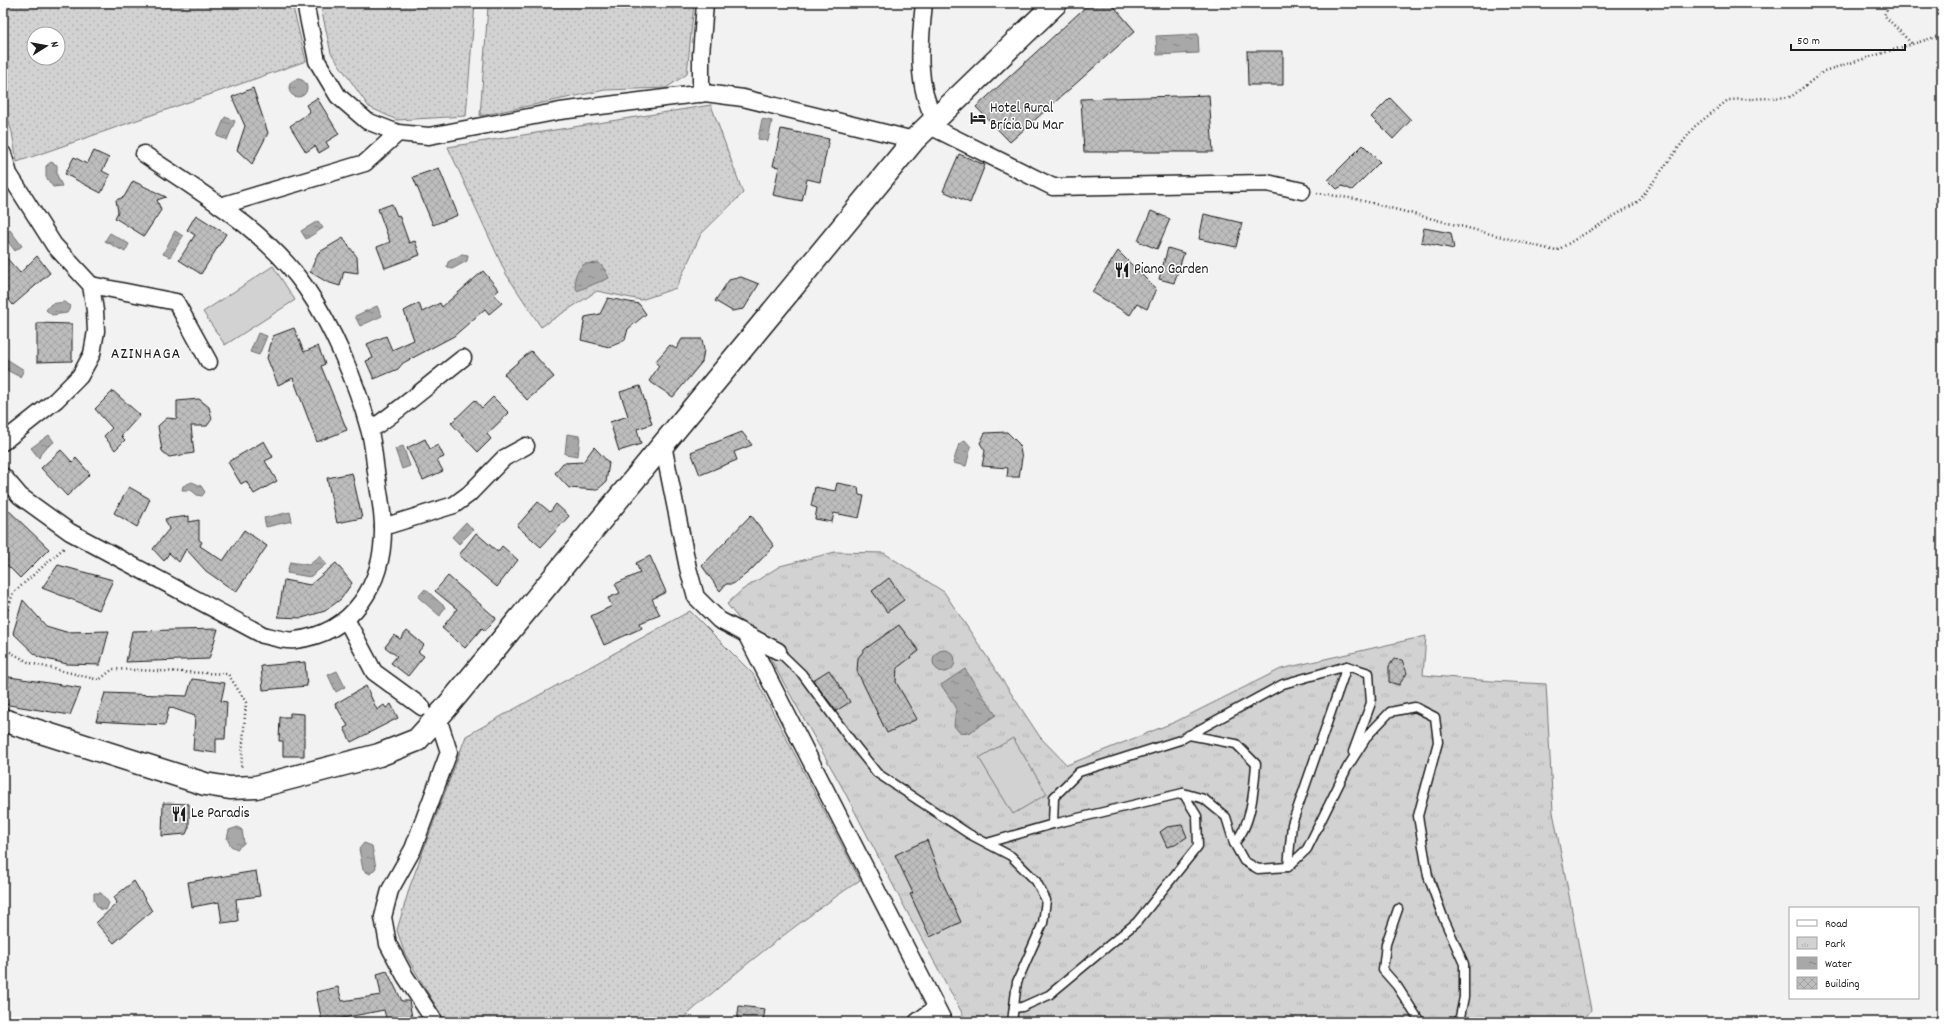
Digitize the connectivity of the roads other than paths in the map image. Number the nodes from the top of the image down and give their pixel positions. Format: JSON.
{"nodes":[{"id":1,"x":304,"y":3,"type":"edge"},
{"id":2,"x":705,"y":3,"type":"edge"},
{"id":3,"x":924,"y":3,"type":"edge"},
{"id":4,"x":1056,"y":3,"type":"edge"},
{"id":5,"x":700,"y":94,"type":"junction"},
{"id":6,"x":932,"y":123,"type":"junction"},
{"id":7,"x":398,"y":133,"type":"junction"},
{"id":8,"x":914,"y":140,"type":"junction"},
{"id":9,"x":3,"y":154,"type":"edge"},
{"id":10,"x":144,"y":154,"type":"dead end"},
{"id":11,"x":1302,"y":191,"type":"road end"},
{"id":12,"x":220,"y":206,"type":"junction"},
{"id":13,"x":91,"y":285,"type":"junction"},
{"id":14,"x":463,"y":358,"type":"dead end"},
{"id":15,"x":209,"y":362,"type":"dead end"},
{"id":16,"x":370,"y":430,"type":"junction"},
{"id":17,"x":3,"y":442,"type":"edge"},
{"id":18,"x":663,"y":445,"type":"junction"},
{"id":19,"x":526,"y":446,"type":"dead end"},
{"id":20,"x":3,"y":476,"type":"edge"},
{"id":21,"x":383,"y":527,"type":"junction"},
{"id":22,"x":346,"y":619,"type":"junction"},
{"id":23,"x":746,"y":634,"type":"junction"},
{"id":24,"x":778,"y":651,"type":"joint"},
{"id":25,"x":1347,"y":666,"type":"junction"},
{"id":26,"x":430,"y":712,"type":"junction"},
{"id":27,"x":3,"y":720,"type":"edge"},
{"id":28,"x":1189,"y":735,"type":"junction"},
{"id":29,"x":1347,"y":768,"type":"junction"},
{"id":30,"x":1183,"y":793,"type":"junction"},
{"id":31,"x":1053,"y":824,"type":"junction"},
{"id":32,"x":987,"y":843,"type":"junction"},
{"id":33,"x":1234,"y":843,"type":"junction"},
{"id":34,"x":1288,"y":867,"type":"junction"},
{"id":35,"x":1398,"y":909,"type":"dead end"},
{"id":36,"x":936,"y":1008,"type":"junction"},
{"id":37,"x":1014,"y":1008,"type":"junction"},
{"id":38,"x":435,"y":1022,"type":"edge"},
{"id":39,"x":916,"y":1022,"type":"edge"},
{"id":40,"x":944,"y":1022,"type":"edge"},
{"id":41,"x":1012,"y":1022,"type":"edge"},
{"id":42,"x":1420,"y":1022,"type":"edge"},
{"id":43,"x":1459,"y":1022,"type":"edge"}],
"edges":[{"from":1,"to":7,"type":"street"},
{"from":2,"to":5,"type":"street"},
{"from":3,"to":6,"type":"street"},
{"from":4,"to":6,"type":"street"},
{"from":5,"to":7,"type":"street"},
{"from":5,"to":8,"type":"street"},
{"from":6,"to":8,"type":"street"},
{"from":6,"to":11,"type":"street"},
{"from":7,"to":12,"type":"street"},
{"from":8,"to":18,"type":"street"},
{"from":9,"to":13,"type":"street"},
{"from":10,"to":12,"type":"street"},
{"from":12,"to":16,"type":"street"},
{"from":13,"to":15,"type":"street"},
{"from":13,"to":17,"type":"street"},
{"from":14,"to":16,"type":"street"},
{"from":16,"to":21,"type":"street"},
{"from":18,"to":23,"type":"street"},
{"from":18,"to":26,"type":"street"},
{"from":19,"to":21,"type":"street"},
{"from":20,"to":22,"type":"street"},
{"from":21,"to":22,"type":"street"},
{"from":22,"to":26,"type":"street"},
{"from":23,"to":24,"type":"street"},
{"from":23,"to":36,"type":"street"},
{"from":24,"to":32,"type":"lane"},
{"from":25,"to":28,"type":"lane"},
{"from":25,"to":29,"type":"lane"},
{"from":25,"to":34,"type":"lane"},
{"from":26,"to":27,"type":"street"},
{"from":26,"to":38,"type":"street"},
{"from":28,"to":31,"type":"lane"},
{"from":28,"to":33,"type":"lane"},
{"from":29,"to":34,"type":"lane"},
{"from":29,"to":43,"type":"lane"},
{"from":30,"to":31,"type":"lane"},
{"from":30,"to":33,"type":"lane"},
{"from":30,"to":37,"type":"lane"},
{"from":31,"to":32,"type":"lane"},
{"from":32,"to":37,"type":"lane"},
{"from":33,"to":34,"type":"lane"},
{"from":35,"to":42,"type":"lane"},
{"from":36,"to":39,"type":"street"},
{"from":36,"to":40,"type":"street"},
{"from":37,"to":41,"type":"lane"}]}
